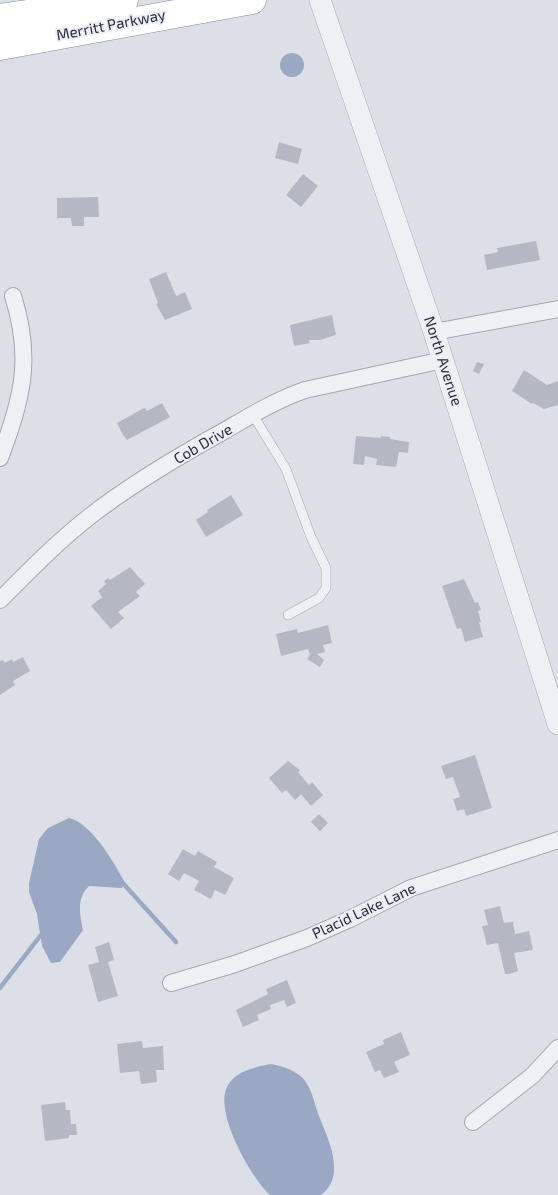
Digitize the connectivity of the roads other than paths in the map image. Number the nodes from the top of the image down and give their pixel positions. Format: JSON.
{"nodes":[{"id":1,"x":124,"y":0,"type":"edge"},
{"id":2,"x":252,"y":0,"type":"edge"},
{"id":3,"x":324,"y":10,"type":"edge"},
{"id":4,"x":0,"y":18,"type":"edge"},
{"id":5,"x":0,"y":46,"type":"edge"},
{"id":6,"x":13,"y":296,"type":"dead end"},
{"id":7,"x":558,"y":309,"type":"edge"},
{"id":8,"x":434,"y":332,"type":"junction"},
{"id":9,"x":443,"y":360,"type":"junction"},
{"id":10,"x":253,"y":415,"type":"junction"},
{"id":11,"x":0,"y":458,"type":"edge"},
{"id":12,"x":0,"y":600,"type":"edge"},
{"id":13,"x":288,"y":615,"type":"dead end"},
{"id":14,"x":558,"y":724,"type":"edge"},
{"id":15,"x":558,"y":840,"type":"edge"},
{"id":16,"x":171,"y":983,"type":"dead end"},
{"id":17,"x":558,"y":1048,"type":"edge"},
{"id":18,"x":473,"y":1122,"type":"dead end"}],
"edges":[{"from":1,"to":4,"type":"highway","name":"Merritt Parkway"},
{"from":2,"to":5,"type":"highway","name":"Merritt Parkway"},
{"from":3,"to":8,"type":"street","name":"North Avenue"},
{"from":6,"to":11,"type":"street"},
{"from":7,"to":8,"type":"street"},
{"from":8,"to":9,"type":"street","name":"North Avenue"},
{"from":9,"to":10,"type":"street","name":"Cob Drive"},
{"from":9,"to":14,"type":"street","name":"North Avenue"},
{"from":10,"to":12,"type":"street","name":"Cob Drive"},
{"from":10,"to":13,"type":"lane"},
{"from":15,"to":16,"type":"street","name":"Placid Lake Lane"},
{"from":17,"to":18,"type":"street"}]}
